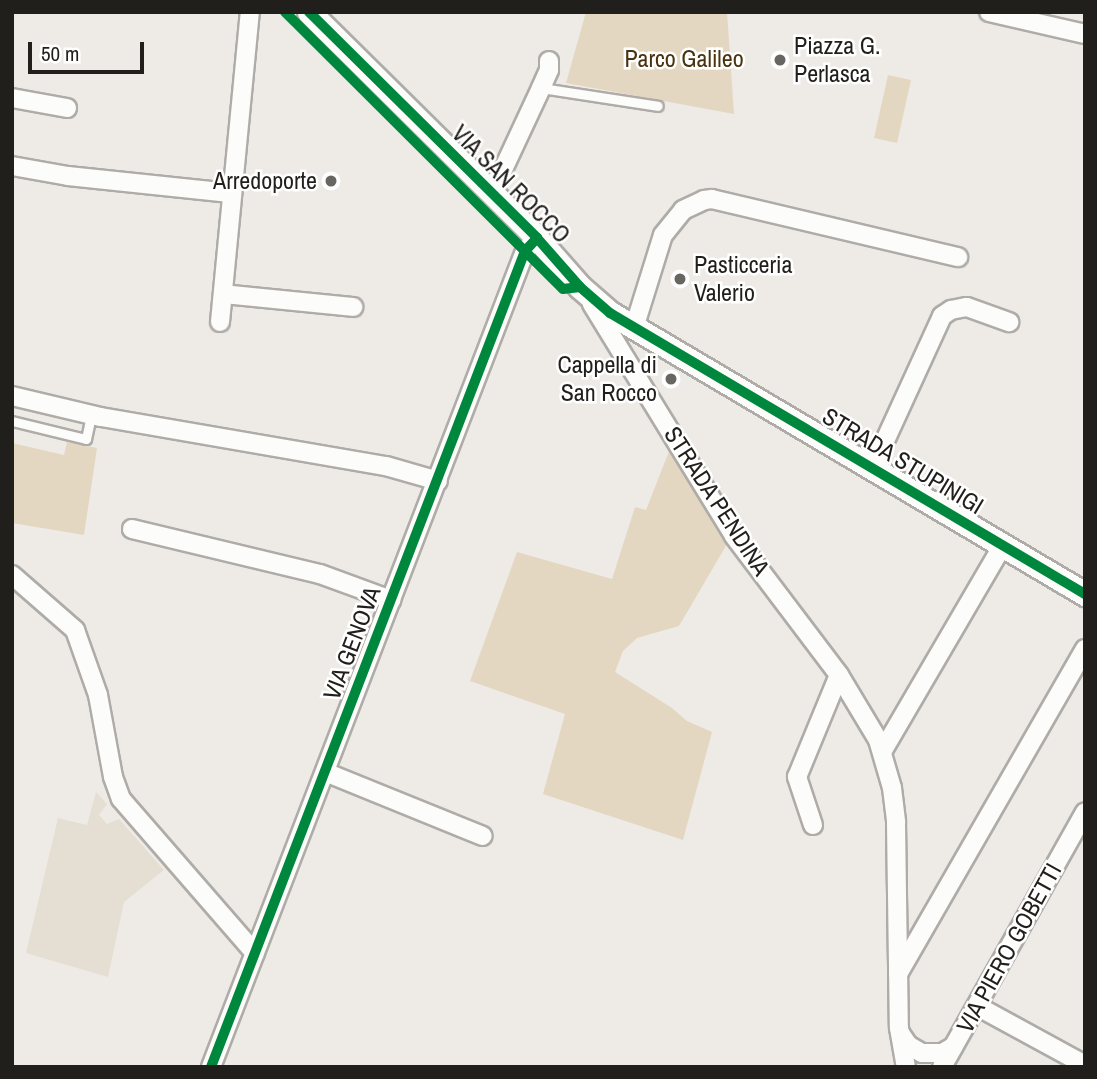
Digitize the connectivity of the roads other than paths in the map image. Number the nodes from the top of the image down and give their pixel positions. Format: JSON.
{"nodes":[{"id":1,"x":250,"y":12,"type":"edge"},
{"id":2,"x":309,"y":12,"type":"edge"},
{"id":3,"x":989,"y":12,"type":"edge"},
{"id":4,"x":1085,"y":34,"type":"edge"},
{"id":5,"x":549,"y":61,"type":"dead end"},
{"id":6,"x":541,"y":88,"type":"junction"},
{"id":7,"x":12,"y":98,"type":"edge"},
{"id":8,"x":658,"y":106,"type":"dead end"},
{"id":9,"x":66,"y":108,"type":"dead end"},
{"id":10,"x":12,"y":166,"type":"edge"},
{"id":11,"x":489,"y":190,"type":"junction"},
{"id":12,"x":230,"y":193,"type":"junction"},
{"id":13,"x":537,"y":238,"type":"junction"},
{"id":14,"x":958,"y":257,"type":"dead end"},
{"id":15,"x":580,"y":286,"type":"junction"},
{"id":16,"x":223,"y":294,"type":"junction"},
{"id":17,"x":353,"y":307,"type":"dead end"},
{"id":18,"x":1009,"y":322,"type":"dead end"},
{"id":19,"x":220,"y":323,"type":"dead end"},
{"id":20,"x":634,"y":327,"type":"junction"},
{"id":21,"x":699,"y":365,"type":"joint"},
{"id":22,"x":12,"y":396,"type":"edge"},
{"id":23,"x":91,"y":415,"type":"junction"},
{"id":24,"x":12,"y":421,"type":"edge"},
{"id":25,"x":873,"y":467,"type":"junction"},
{"id":26,"x":438,"y":481,"type":"junction"},
{"id":27,"x":132,"y":529,"type":"dead end"},
{"id":28,"x":1003,"y":545,"type":"junction"},
{"id":29,"x":12,"y":575,"type":"edge"},
{"id":30,"x":1085,"y":594,"type":"edge"},
{"id":31,"x":391,"y":600,"type":"junction"},
{"id":32,"x":1085,"y":649,"type":"edge"},
{"id":33,"x":839,"y":676,"type":"junction"},
{"id":34,"x":882,"y":752,"type":"junction"},
{"id":35,"x":325,"y":772,"type":"junction"},
{"id":36,"x":1085,"y":812,"type":"edge"},
{"id":37,"x":813,"y":825,"type":"dead end"},
{"id":38,"x":484,"y":836,"type":"dead end"},
{"id":39,"x":255,"y":953,"type":"junction"},
{"id":40,"x":898,"y":974,"type":"junction"},
{"id":41,"x":977,"y":1006,"type":"junction"},
{"id":42,"x":900,"y":1032,"type":"junction"},
{"id":43,"x":953,"y":1047,"type":"junction"},
{"id":44,"x":1085,"y":1065,"type":"edge"},
{"id":45,"x":211,"y":1067,"type":"edge"},
{"id":46,"x":906,"y":1067,"type":"edge"},
{"id":47,"x":942,"y":1067,"type":"edge"}],
"edges":[{"from":1,"to":12,"type":"street"},
{"from":2,"to":11,"type":"street","name":"VIA SAN ROCCO"},
{"from":3,"to":4,"type":"street"},
{"from":5,"to":6,"type":"street","name":"VIA SAN ROCCO"},
{"from":6,"to":8,"type":"lane"},
{"from":6,"to":11,"type":"street","name":"VIA SAN ROCCO"},
{"from":7,"to":9,"type":"street"},
{"from":10,"to":12,"type":"street"},
{"from":11,"to":13,"type":"street","name":"VIA SAN ROCCO"},
{"from":12,"to":16,"type":"street"},
{"from":13,"to":15,"type":"street","name":"VIA SAN ROCCO"},
{"from":13,"to":26,"type":"street","name":"VIA GENOVA"},
{"from":14,"to":20,"type":"street"},
{"from":15,"to":20,"type":"street","name":"VIA SAN ROCCO"},
{"from":15,"to":33,"type":"street","name":"STRADA PENDINA"},
{"from":16,"to":17,"type":"street"},
{"from":16,"to":19,"type":"street"},
{"from":18,"to":25,"type":"street","name":"STRADA STUPINIGI"},
{"from":20,"to":21,"type":"street","name":"VIA SAN ROCCO"},
{"from":21,"to":25,"type":"street","name":"STRADA STUPINIGI"},
{"from":22,"to":23,"type":"street"},
{"from":23,"to":24,"type":"lane"},
{"from":23,"to":26,"type":"street"},
{"from":25,"to":28,"type":"street","name":"STRADA STUPINIGI"},
{"from":26,"to":31,"type":"street","name":"VIA GENOVA"},
{"from":27,"to":31,"type":"street","name":"VIA GENOVA"},
{"from":28,"to":30,"type":"street","name":"STRADA STUPINIGI"},
{"from":28,"to":34,"type":"street"},
{"from":29,"to":39,"type":"street"},
{"from":31,"to":35,"type":"street","name":"VIA GENOVA"},
{"from":32,"to":40,"type":"street"},
{"from":33,"to":34,"type":"street","name":"STRADA PENDINA"},
{"from":33,"to":37,"type":"street"},
{"from":34,"to":40,"type":"street","name":"STRADA PENDINA"},
{"from":35,"to":38,"type":"street"},
{"from":35,"to":39,"type":"street","name":"VIA GENOVA"},
{"from":36,"to":41,"type":"street","name":"VIA PIERO GOBETTI"},
{"from":39,"to":45,"type":"street","name":"VIA GENOVA"},
{"from":40,"to":42,"type":"street","name":"STRADA PENDINA"},
{"from":41,"to":43,"type":"street","name":"VIA PIERO GOBETTI"},
{"from":41,"to":44,"type":"street"},
{"from":42,"to":43,"type":"street","name":"VIA PIERO GOBETTI"},
{"from":42,"to":46,"type":"street","name":"STRADA PENDINA"},
{"from":43,"to":47,"type":"street","name":"VIA PIERO GOBETTI"}]}
